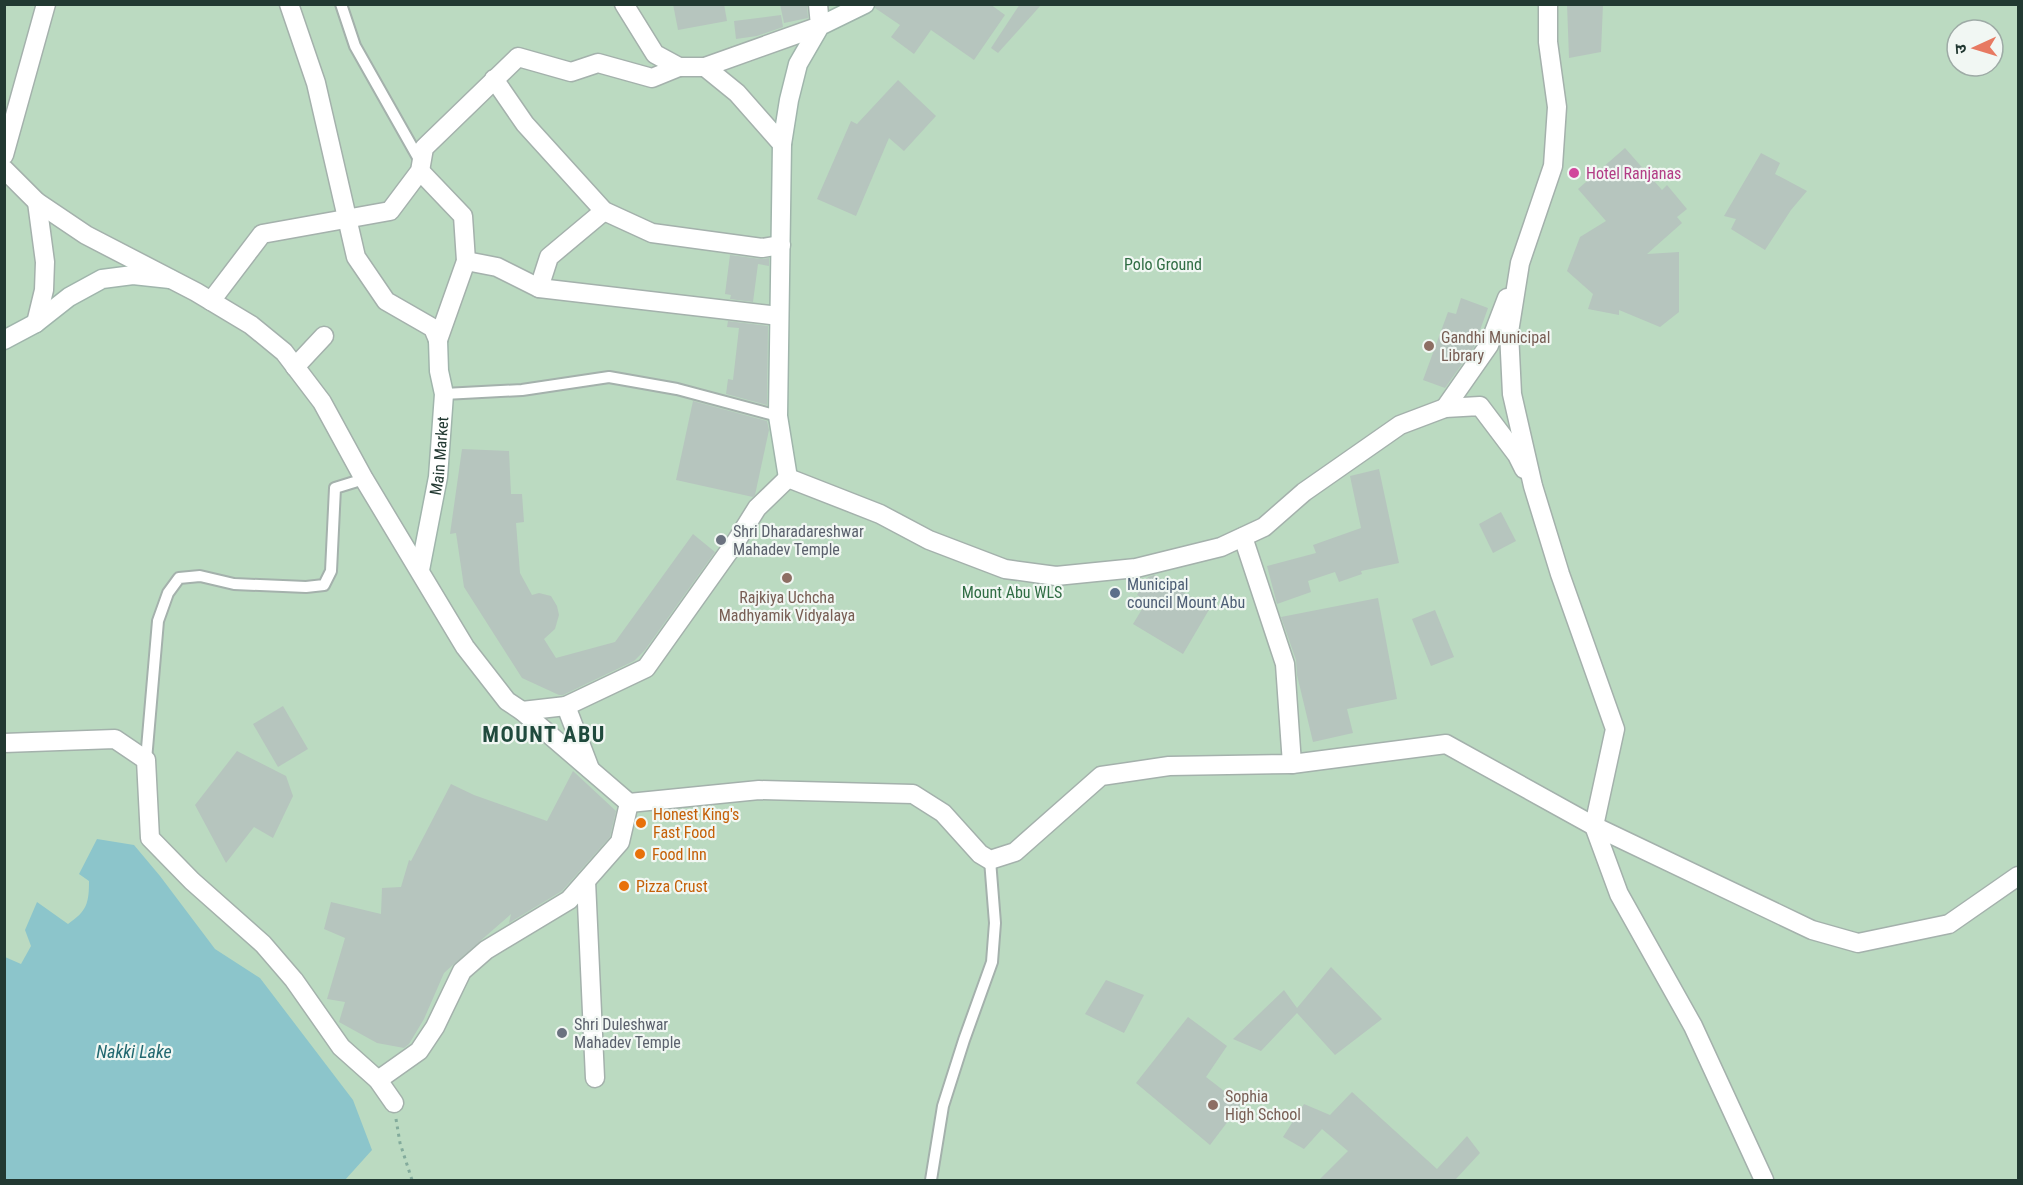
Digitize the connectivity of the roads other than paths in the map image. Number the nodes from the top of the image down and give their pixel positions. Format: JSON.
{"nodes":[{"id":1,"x":46,"y":4,"type":"edge"},
{"id":2,"x":289,"y":4,"type":"edge"},
{"id":3,"x":340,"y":4,"type":"edge"},
{"id":4,"x":624,"y":4,"type":"edge"},
{"id":5,"x":818,"y":4,"type":"edge"},
{"id":6,"x":865,"y":4,"type":"edge"},
{"id":7,"x":1548,"y":4,"type":"edge"},
{"id":8,"x":820,"y":26,"type":"junction"},
{"id":9,"x":679,"y":67,"type":"junction"},
{"id":10,"x":705,"y":67,"type":"junction"},
{"id":11,"x":494,"y":79,"type":"junction"},
{"id":12,"x":782,"y":144,"type":"junction"},
{"id":13,"x":4,"y":155,"type":"edge"},
{"id":14,"x":421,"y":167,"type":"junction"},
{"id":15,"x":4,"y":169,"type":"edge"},
{"id":16,"x":38,"y":202,"type":"junction"},
{"id":17,"x":604,"y":211,"type":"junction"},
{"id":18,"x":346,"y":218,"type":"junction"},
{"id":19,"x":781,"y":244,"type":"junction"},
{"id":20,"x":1521,"y":258,"type":"junction"},
{"id":21,"x":466,"y":261,"type":"junction"},
{"id":22,"x":170,"y":279,"type":"junction"},
{"id":23,"x":539,"y":288,"type":"junction"},
{"id":24,"x":211,"y":301,"type":"junction"},
{"id":25,"x":779,"y":316,"type":"junction"},
{"id":26,"x":36,"y":322,"type":"junction"},
{"id":27,"x":324,"y":336,"type":"dead end"},
{"id":28,"x":4,"y":340,"type":"edge"},
{"id":29,"x":438,"y":340,"type":"junction"},
{"id":30,"x":295,"y":367,"type":"junction"},
{"id":31,"x":444,"y":394,"type":"junction"},
{"id":32,"x":1445,"y":408,"type":"junction"},
{"id":33,"x":778,"y":416,"type":"junction"},
{"id":34,"x":788,"y":478,"type":"junction"},
{"id":35,"x":364,"y":479,"type":"junction"},
{"id":36,"x":1533,"y":486,"type":"junction"},
{"id":37,"x":1243,"y":537,"type":"junction"},
{"id":38,"x":420,"y":570,"type":"junction"},
{"id":39,"x":566,"y":706,"type":"junction"},
{"id":40,"x":522,"y":711,"type":"junction"},
{"id":41,"x":4,"y":743,"type":"edge"},
{"id":42,"x":146,"y":760,"type":"junction"},
{"id":43,"x":1292,"y":764,"type":"junction"},
{"id":44,"x":591,"y":772,"type":"junction"},
{"id":45,"x":629,"y":803,"type":"junction"},
{"id":46,"x":1594,"y":826,"type":"junction"},
{"id":47,"x":990,"y":860,"type":"junction"},
{"id":48,"x":2019,"y":876,"type":"edge"},
{"id":49,"x":586,"y":881,"type":"junction"},
{"id":50,"x":595,"y":1078,"type":"dead end"},
{"id":51,"x":378,"y":1080,"type":"junction"},
{"id":52,"x":393,"y":1103,"type":"road end"},
{"id":53,"x":931,"y":1180,"type":"edge"},
{"id":54,"x":1764,"y":1180,"type":"edge"}],
"edges":[{"from":1,"to":13,"type":"street"},
{"from":2,"to":18,"type":"street"},
{"from":3,"to":14,"type":"lane"},
{"from":4,"to":9,"type":"street"},
{"from":5,"to":8,"type":"street"},
{"from":6,"to":8,"type":"street"},
{"from":7,"to":20,"type":"street"},
{"from":8,"to":10,"type":"street"},
{"from":8,"to":12,"type":"street"},
{"from":9,"to":10,"type":"street"},
{"from":9,"to":11,"type":"street"},
{"from":10,"to":12,"type":"street"},
{"from":11,"to":14,"type":"street"},
{"from":11,"to":17,"type":"street"},
{"from":12,"to":19,"type":"street"},
{"from":14,"to":18,"type":"street"},
{"from":14,"to":21,"type":"street"},
{"from":15,"to":16,"type":"street"},
{"from":16,"to":22,"type":"street"},
{"from":16,"to":26,"type":"street"},
{"from":17,"to":19,"type":"street"},
{"from":17,"to":23,"type":"street"},
{"from":18,"to":24,"type":"street"},
{"from":18,"to":29,"type":"street"},
{"from":19,"to":25,"type":"street"},
{"from":20,"to":32,"type":"street"},
{"from":20,"to":36,"type":"street"},
{"from":21,"to":23,"type":"street"},
{"from":21,"to":29,"type":"street"},
{"from":22,"to":24,"type":"street"},
{"from":22,"to":26,"type":"street"},
{"from":23,"to":25,"type":"street"},
{"from":24,"to":30,"type":"street"},
{"from":25,"to":33,"type":"street"},
{"from":26,"to":28,"type":"street"},
{"from":27,"to":30,"type":"street"},
{"from":29,"to":31,"type":"street","name":"Main Market"},
{"from":30,"to":35,"type":"street"},
{"from":31,"to":33,"type":"lane"},
{"from":31,"to":38,"type":"street","name":"Main Market"},
{"from":32,"to":36,"type":"street"},
{"from":32,"to":37,"type":"street"},
{"from":33,"to":34,"type":"street"},
{"from":34,"to":37,"type":"street"},
{"from":34,"to":39,"type":"street"},
{"from":35,"to":38,"type":"street"},
{"from":35,"to":42,"type":"lane"},
{"from":36,"to":46,"type":"street"},
{"from":37,"to":43,"type":"street"},
{"from":38,"to":40,"type":"street"},
{"from":39,"to":40,"type":"street"},
{"from":39,"to":44,"type":"street"},
{"from":40,"to":44,"type":"street"},
{"from":41,"to":42,"type":"street"},
{"from":42,"to":51,"type":"street"},
{"from":43,"to":46,"type":"street"},
{"from":43,"to":47,"type":"street"},
{"from":44,"to":45,"type":"street"},
{"from":45,"to":47,"type":"street"},
{"from":45,"to":49,"type":"street"},
{"from":46,"to":48,"type":"street"},
{"from":46,"to":54,"type":"street"},
{"from":47,"to":53,"type":"lane"},
{"from":49,"to":50,"type":"street"},
{"from":49,"to":51,"type":"street"},
{"from":51,"to":52,"type":"street"}]}
